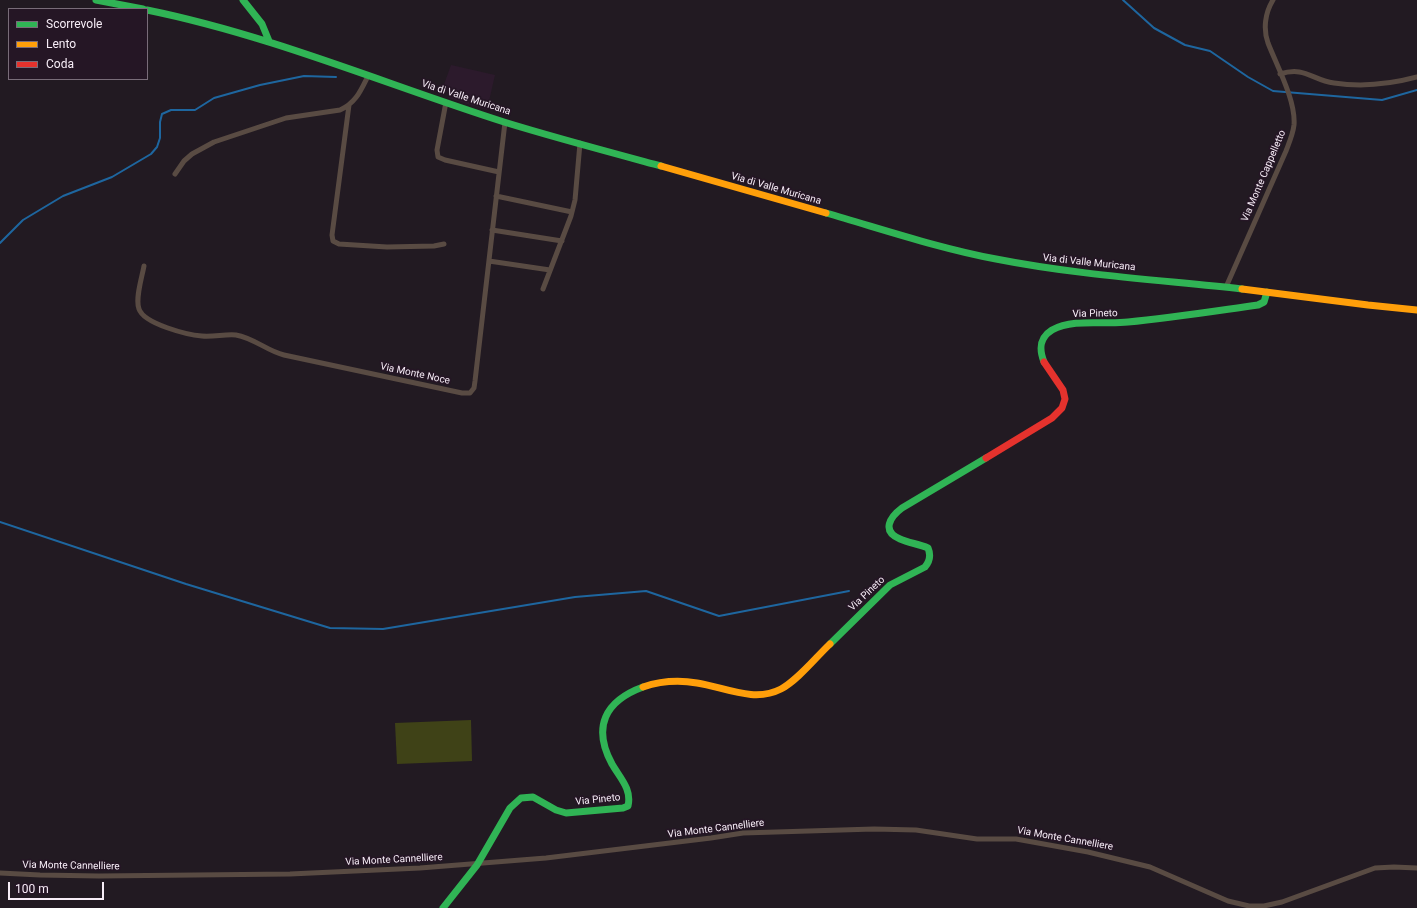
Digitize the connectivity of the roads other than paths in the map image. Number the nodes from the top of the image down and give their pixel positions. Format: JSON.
{"nodes":[{"id":1,"x":96,"y":0,"type":"edge"},
{"id":2,"x":243,"y":0,"type":"edge"},
{"id":3,"x":1272,"y":0,"type":"edge"},
{"id":4,"x":137,"y":8,"type":"edge"},
{"id":5,"x":148,"y":10,"type":"edge"},
{"id":6,"x":269,"y":41,"type":"junction"},
{"id":7,"x":1280,"y":74,"type":"junction"},
{"id":8,"x":368,"y":76,"type":"junction"},
{"id":9,"x":1417,"y":77,"type":"edge"},
{"id":10,"x":446,"y":102,"type":"junction"},
{"id":11,"x":349,"y":105,"type":"junction"},
{"id":12,"x":505,"y":122,"type":"junction"},
{"id":13,"x":580,"y":143,"type":"junction"},
{"id":14,"x":499,"y":172,"type":"junction"},
{"id":15,"x":175,"y":174,"type":"dead end"},
{"id":16,"x":496,"y":196,"type":"junction"},
{"id":17,"x":572,"y":212,"type":"junction"},
{"id":18,"x":492,"y":230,"type":"junction"},
{"id":19,"x":562,"y":241,"type":"junction"},
{"id":20,"x":444,"y":244,"type":"dead end"},
{"id":21,"x":489,"y":261,"type":"junction"},
{"id":22,"x":144,"y":266,"type":"dead end"},
{"id":23,"x":550,"y":270,"type":"junction"},
{"id":24,"x":1226,"y":287,"type":"junction"},
{"id":25,"x":542,"y":289,"type":"dead end"},
{"id":26,"x":1267,"y":292,"type":"junction"},
{"id":27,"x":1417,"y":310,"type":"edge"},
{"id":28,"x":477,"y":865,"type":"junction"},
{"id":29,"x":1417,"y":868,"type":"edge"},
{"id":30,"x":0,"y":873,"type":"edge"},
{"id":31,"x":443,"y":908,"type":"edge"}],
"edges":[{"from":1,"to":4,"type":"street"},
{"from":2,"to":6,"type":"street"},
{"from":3,"to":7,"type":"street","name":"Via Monte Cappelletto"},
{"from":5,"to":6,"type":"street","name":"Via di Valle Muricana"},
{"from":6,"to":8,"type":"street","name":"Via di Valle Muricana"},
{"from":7,"to":9,"type":"street"},
{"from":7,"to":24,"type":"street","name":"Via Monte Cappelletto"},
{"from":8,"to":10,"type":"street","name":"Via di Valle Muricana"},
{"from":8,"to":11,"type":"street"},
{"from":10,"to":12,"type":"street","name":"Via di Valle Muricana"},
{"from":10,"to":14,"type":"street"},
{"from":11,"to":15,"type":"street"},
{"from":11,"to":20,"type":"street"},
{"from":12,"to":13,"type":"street","name":"Via di Valle Muricana"},
{"from":12,"to":14,"type":"street","name":"Via Monte Noce"},
{"from":13,"to":17,"type":"street"},
{"from":13,"to":24,"type":"street","name":"Via di Valle Muricana"},
{"from":14,"to":16,"type":"street","name":"Via Monte Noce"},
{"from":16,"to":17,"type":"street"},
{"from":16,"to":18,"type":"street","name":"Via Monte Noce"},
{"from":17,"to":19,"type":"street"},
{"from":18,"to":19,"type":"street"},
{"from":18,"to":21,"type":"street","name":"Via Monte Noce"},
{"from":19,"to":23,"type":"street"},
{"from":21,"to":22,"type":"street","name":"Via Monte Noce"},
{"from":21,"to":23,"type":"street"},
{"from":23,"to":25,"type":"street"},
{"from":24,"to":26,"type":"street","name":"Via di Valle Muricana"},
{"from":26,"to":27,"type":"street","name":"Via di Valle Muricana"},
{"from":26,"to":28,"type":"street","name":"Via Pineto"},
{"from":28,"to":29,"type":"street","name":"Via Monte Cannelliere"},
{"from":28,"to":30,"type":"street","name":"Via Monte Cannelliere"},
{"from":28,"to":31,"type":"street","name":"Via Pineto"}]}
